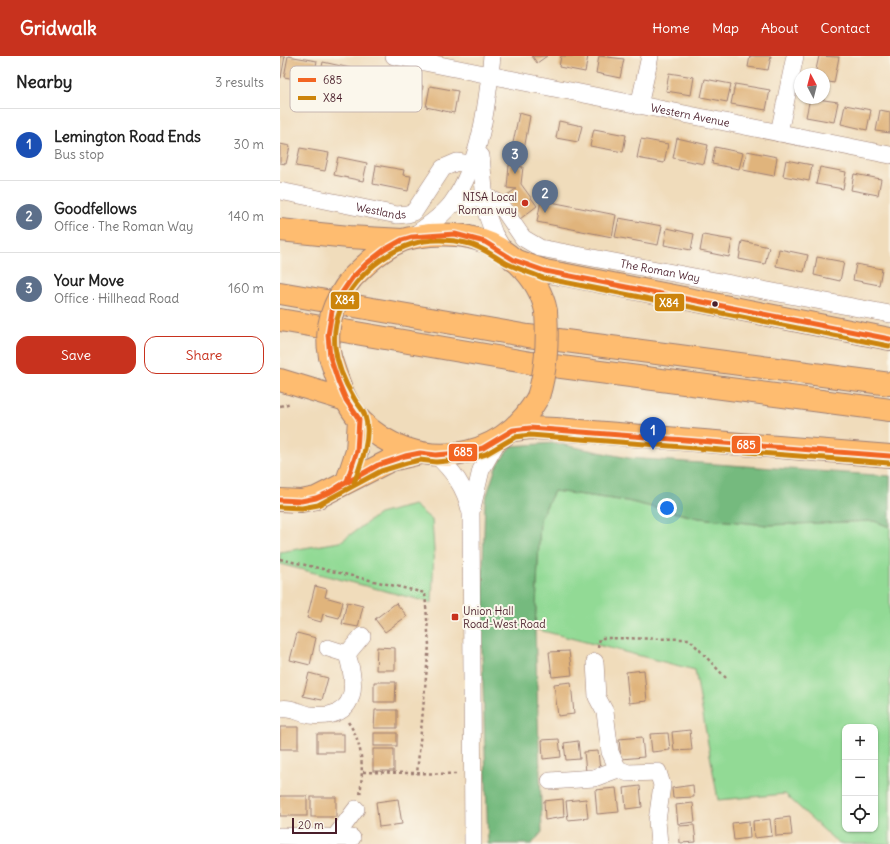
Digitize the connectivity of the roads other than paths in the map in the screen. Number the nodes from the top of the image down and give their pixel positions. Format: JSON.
{"nodes":[{"id":1,"x":394,"y":56,"type":"edge"},
{"id":2,"x":492,"y":56,"type":"edge"},
{"id":3,"x":650,"y":56,"type":"edge"},
{"id":4,"x":795,"y":56,"type":"edge"},
{"id":5,"x":490,"y":76,"type":"junction"},
{"id":6,"x":639,"y":106,"type":"junction"},
{"id":7,"x":779,"y":133,"type":"junction"},
{"id":8,"x":890,"y":155,"type":"edge"},
{"id":9,"x":476,"y":165,"type":"junction"},
{"id":10,"x":280,"y":191,"type":"edge"},
{"id":11,"x":485,"y":198,"type":"junction"},
{"id":12,"x":451,"y":205,"type":"junction"},
{"id":13,"x":280,"y":230,"type":"edge"},
{"id":14,"x":407,"y":239,"type":"junction"},
{"id":15,"x":510,"y":257,"type":"junction"},
{"id":16,"x":280,"y":293,"type":"edge"},
{"id":17,"x":890,"y":314,"type":"edge"},
{"id":18,"x":280,"y":320,"type":"edge"},
{"id":19,"x":890,"y":339,"type":"edge"},
{"id":20,"x":280,"y":380,"type":"edge"},
{"id":21,"x":890,"y":384,"type":"edge"},
{"id":22,"x":346,"y":400,"type":"junction"},
{"id":23,"x":890,"y":410,"type":"edge"},
{"id":24,"x":359,"y":419,"type":"junction"},
{"id":25,"x":505,"y":435,"type":"junction"},
{"id":26,"x":428,"y":454,"type":"junction"},
{"id":27,"x":890,"y":456,"type":"edge"},
{"id":28,"x":347,"y":481,"type":"junction"},
{"id":29,"x":280,"y":500,"type":"edge"},
{"id":30,"x":471,"y":512,"type":"junction"},
{"id":31,"x":362,"y":636,"type":"dead end"},
{"id":32,"x":328,"y":648,"type":"dead end"},
{"id":33,"x":347,"y":654,"type":"junction"},
{"id":34,"x":595,"y":662,"type":"road end"},
{"id":35,"x":280,"y":709,"type":"edge"},
{"id":36,"x":618,"y":769,"type":"junction"},
{"id":37,"x":550,"y":781,"type":"dead end"},
{"id":38,"x":356,"y":809,"type":"road end"},
{"id":39,"x":280,"y":836,"type":"edge"},
{"id":40,"x":473,"y":844,"type":"edge"},
{"id":41,"x":659,"y":844,"type":"edge"}],
"edges":[{"from":1,"to":5,"type":"street","name":"Western Avenue"},
{"from":2,"to":5,"type":"street"},
{"from":3,"to":6,"type":"street"},
{"from":4,"to":7,"type":"street"},
{"from":5,"to":6,"type":"street","name":"Western Avenue"},
{"from":5,"to":9,"type":"street"},
{"from":6,"to":7,"type":"street","name":"Western Avenue"},
{"from":7,"to":8,"type":"street","name":"Western Avenue"},
{"from":9,"to":10,"type":"street","name":"Westlands"},
{"from":9,"to":11,"type":"street"},
{"from":9,"to":12,"type":"street"},
{"from":11,"to":12,"type":"street"},
{"from":11,"to":15,"type":"street"},
{"from":11,"to":17,"type":"street","name":"The Roman Way"},
{"from":12,"to":14,"type":"street"},
{"from":13,"to":14,"type":"main road"},
{"from":14,"to":15,"type":"main road"},
{"from":14,"to":22,"type":"main road","bridge":true},
{"from":15,"to":19,"type":"main road"},
{"from":15,"to":25,"type":"main road","bridge":true},
{"from":16,"to":21,"type":"main road"},
{"from":18,"to":23,"type":"main road"},
{"from":20,"to":22,"type":"main road"},
{"from":22,"to":24,"type":"main road"},
{"from":24,"to":26,"type":"main road"},
{"from":24,"to":28,"type":"main road"},
{"from":25,"to":26,"type":"main road"},
{"from":25,"to":27,"type":"main road"},
{"from":25,"to":30,"type":"street"},
{"from":26,"to":28,"type":"main road"},
{"from":26,"to":30,"type":"street"},
{"from":28,"to":29,"type":"main road"},
{"from":30,"to":40,"type":"street"},
{"from":31,"to":33,"type":"street"},
{"from":32,"to":33,"type":"street"},
{"from":33,"to":35,"type":"street"},
{"from":34,"to":36,"type":"street"},
{"from":36,"to":37,"type":"street"},
{"from":36,"to":41,"type":"street"},
{"from":38,"to":39,"type":"street"}]}
